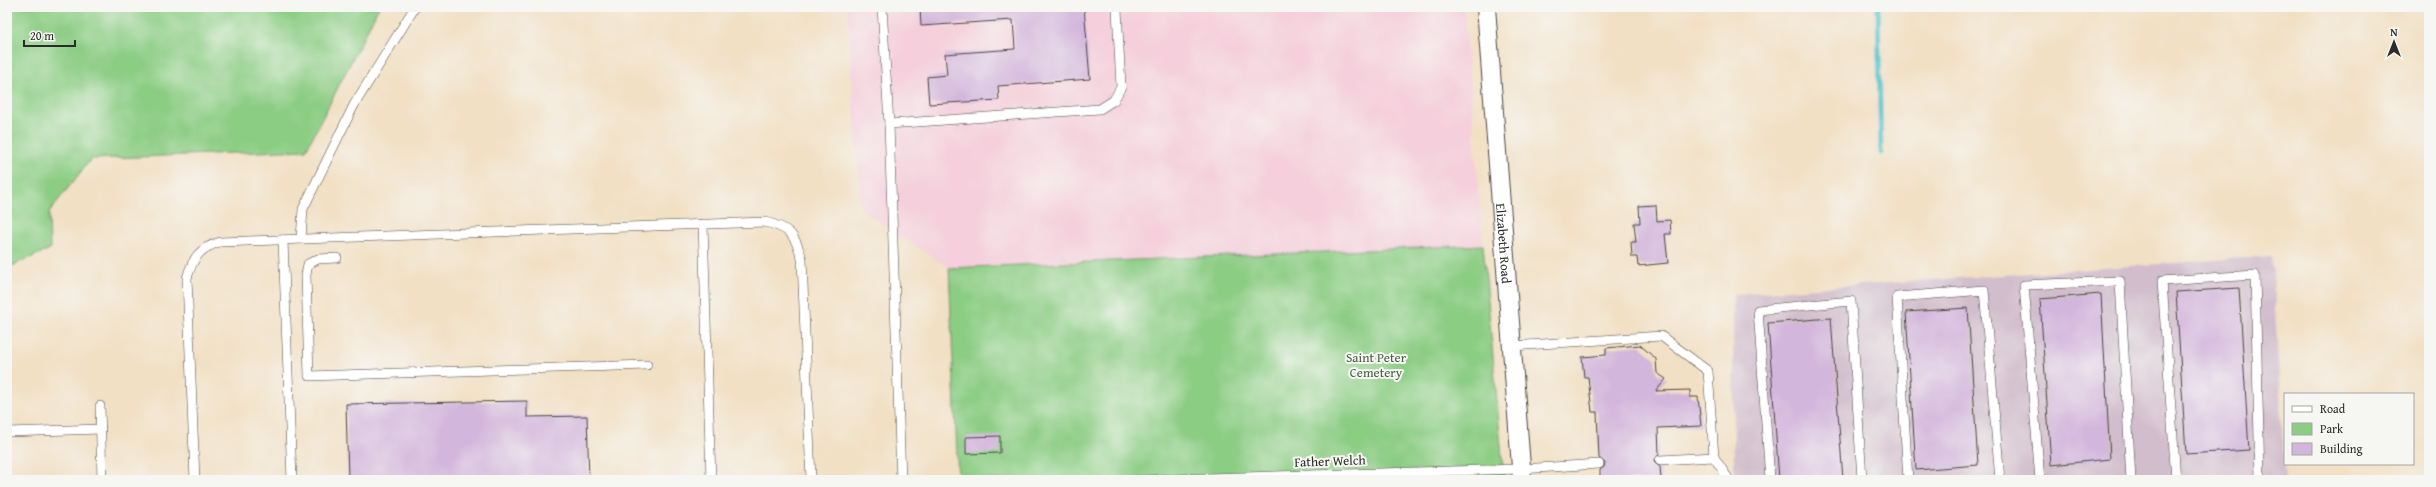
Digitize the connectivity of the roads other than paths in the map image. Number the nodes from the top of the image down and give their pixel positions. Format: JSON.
{"nodes":[{"id":1,"x":415,"y":7,"type":"edge"},
{"id":2,"x":882,"y":7,"type":"edge"},
{"id":3,"x":1486,"y":7,"type":"edge"},
{"id":4,"x":1117,"y":9,"type":"dead end"},
{"id":5,"x":889,"y":124,"type":"junction"},
{"id":6,"x":703,"y":224,"type":"junction"},
{"id":7,"x":301,"y":239,"type":"junction"},
{"id":8,"x":283,"y":240,"type":"junction"},
{"id":9,"x":336,"y":258,"type":"dead end"},
{"id":10,"x":1512,"y":346,"type":"junction"},
{"id":11,"x":647,"y":365,"type":"dead end"},
{"id":12,"x":100,"y":406,"type":"dead end"},
{"id":13,"x":101,"y":429,"type":"junction"},
{"id":14,"x":7,"y":432,"type":"edge"},
{"id":15,"x":1714,"y":457,"type":"junction"},
{"id":16,"x":1660,"y":460,"type":"dead end"},
{"id":17,"x":1599,"y":464,"type":"dead end"},
{"id":18,"x":1522,"y":475,"type":"edge"},
{"id":19,"x":102,"y":480,"type":"edge"},
{"id":20,"x":195,"y":480,"type":"edge"},
{"id":21,"x":292,"y":480,"type":"edge"},
{"id":22,"x":711,"y":480,"type":"edge"},
{"id":23,"x":811,"y":480,"type":"edge"},
{"id":24,"x":902,"y":480,"type":"edge"},
{"id":25,"x":1139,"y":480,"type":"edge"},
{"id":26,"x":1729,"y":480,"type":"edge"},
{"id":27,"x":1770,"y":480,"type":"edge"},
{"id":28,"x":1862,"y":480,"type":"edge"},
{"id":29,"x":1908,"y":480,"type":"edge"},
{"id":30,"x":2000,"y":480,"type":"edge"},
{"id":31,"x":2040,"y":480,"type":"edge"},
{"id":32,"x":2131,"y":480,"type":"edge"},
{"id":33,"x":2176,"y":480,"type":"edge"},
{"id":34,"x":2260,"y":480,"type":"edge"}],
"edges":[{"from":1,"to":7,"type":"lane"},
{"from":2,"to":5,"type":"lane"},
{"from":3,"to":10,"type":"street","name":"Elizabeth Road"},
{"from":4,"to":5,"type":"lane"},
{"from":5,"to":24,"type":"lane"},
{"from":6,"to":7,"type":"lane"},
{"from":6,"to":22,"type":"lane"},
{"from":6,"to":23,"type":"lane"},
{"from":7,"to":8,"type":"lane"},
{"from":8,"to":20,"type":"lane"},
{"from":8,"to":21,"type":"lane"},
{"from":9,"to":11,"type":"lane"},
{"from":10,"to":15,"type":"lane"},
{"from":10,"to":18,"type":"street","name":"Elizabeth Road"},
{"from":12,"to":13,"type":"lane"},
{"from":13,"to":14,"type":"lane"},
{"from":13,"to":19,"type":"lane"},
{"from":15,"to":16,"type":"lane"},
{"from":15,"to":26,"type":"lane"},
{"from":17,"to":18,"type":"lane","name":"Father Welch"},
{"from":18,"to":25,"type":"lane","name":"Father Welch"},
{"from":27,"to":28,"type":"lane"},
{"from":29,"to":30,"type":"lane"},
{"from":31,"to":32,"type":"lane"},
{"from":33,"to":34,"type":"lane"}]}
